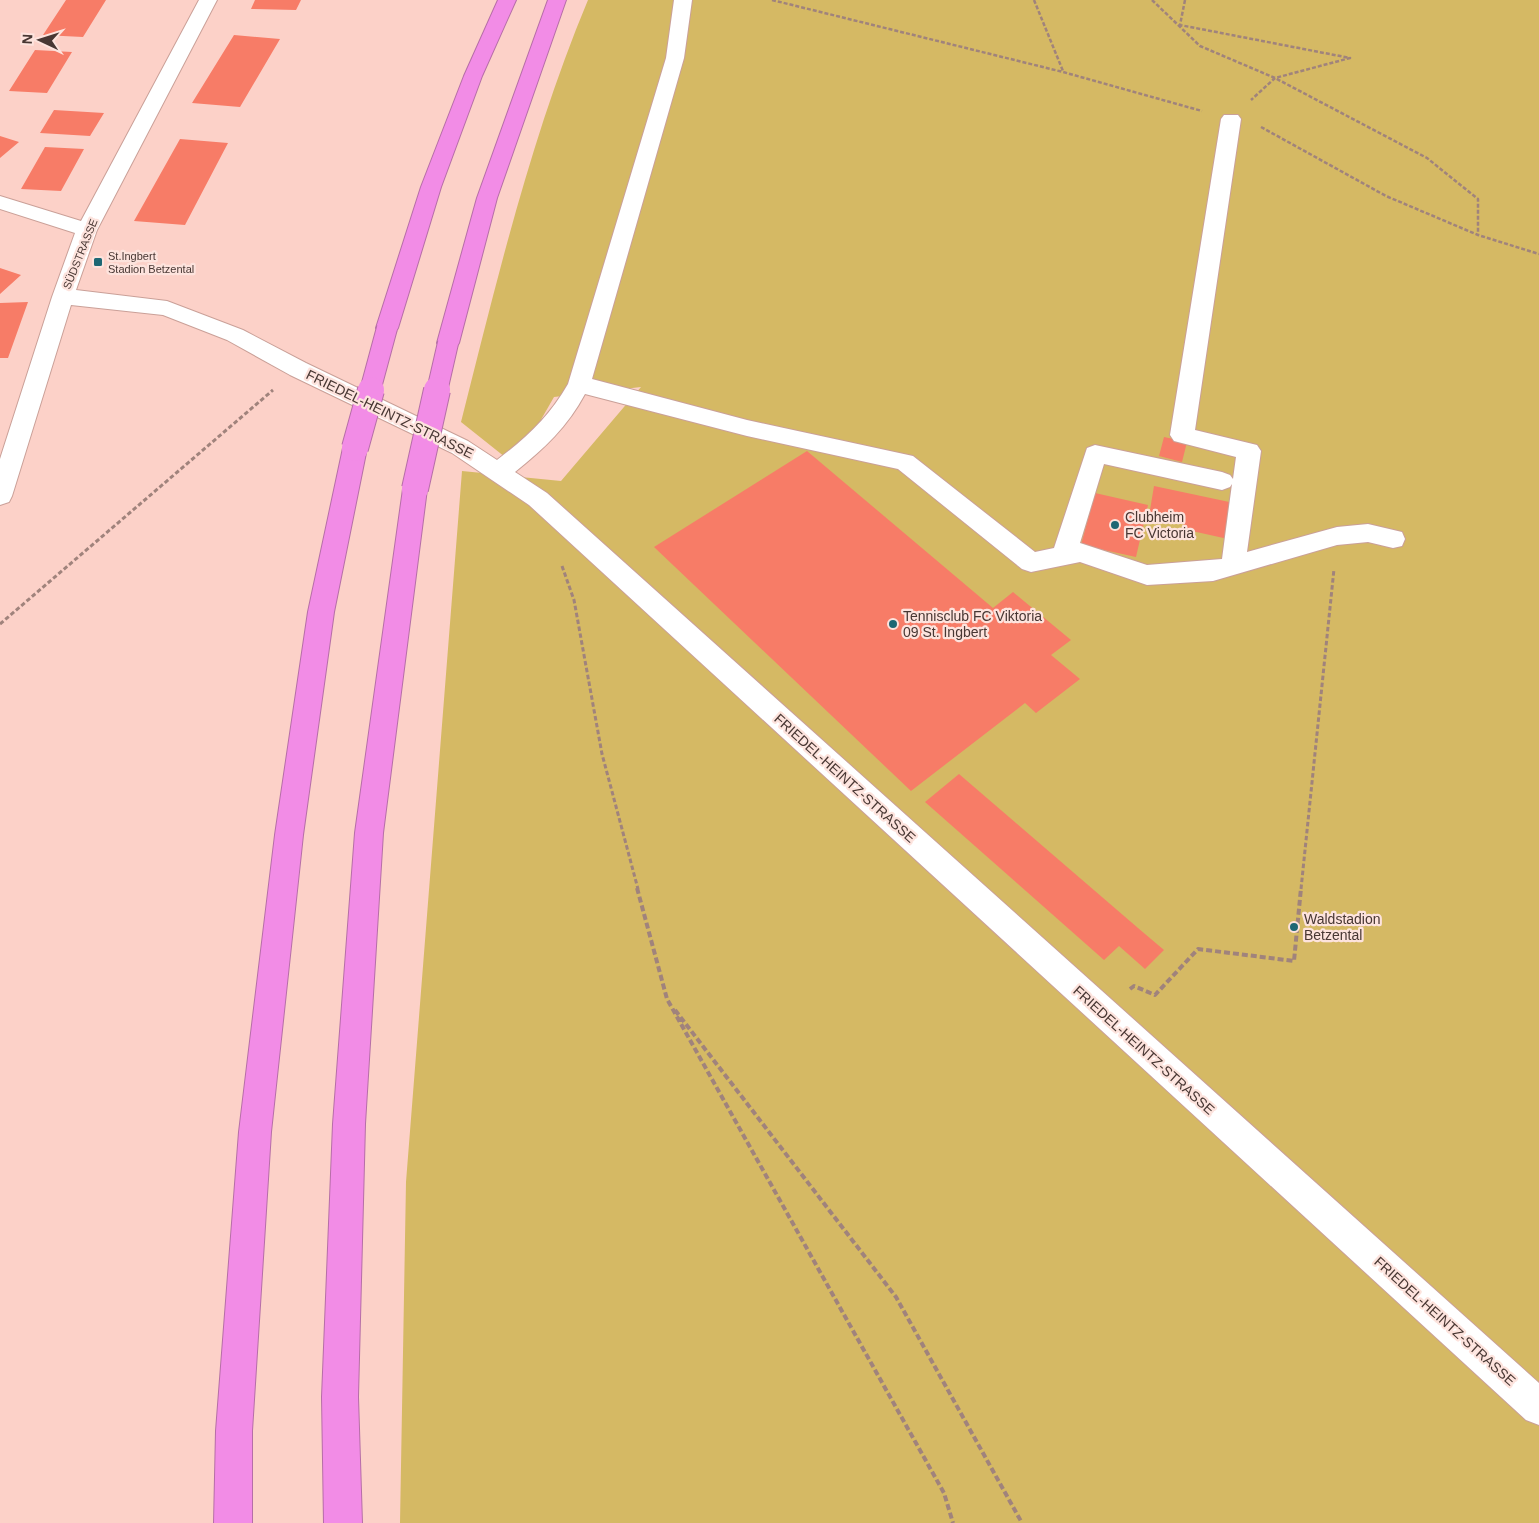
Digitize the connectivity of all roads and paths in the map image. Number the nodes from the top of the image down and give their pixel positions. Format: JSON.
{"nodes":[{"id":1,"x":208,"y":0,"type":"edge"},
{"id":2,"x":507,"y":0,"type":"edge"},
{"id":3,"x":557,"y":0,"type":"edge"},
{"id":4,"x":683,"y":0,"type":"edge"},
{"id":5,"x":772,"y":0,"type":"edge"},
{"id":6,"x":1034,"y":0,"type":"edge"},
{"id":7,"x":1152,"y":0,"type":"edge"},
{"id":8,"x":1185,"y":0,"type":"edge"},
{"id":9,"x":1063,"y":72,"type":"junction"},
{"id":10,"x":1275,"y":78,"type":"junction"},
{"id":11,"x":1231,"y":119,"type":"junction"},
{"id":12,"x":0,"y":202,"type":"edge"},
{"id":13,"x":87,"y":230,"type":"junction"},
{"id":14,"x":1478,"y":234,"type":"junction"},
{"id":15,"x":1539,"y":254,"type":"edge"},
{"id":16,"x":63,"y":297,"type":"junction"},
{"id":17,"x":298,"y":369,"type":"junction"},
{"id":18,"x":579,"y":384,"type":"junction"},
{"id":19,"x":500,"y":472,"type":"junction"},
{"id":20,"x":1222,"y":481,"type":"dead end"},
{"id":21,"x":0,"y":496,"type":"edge"},
{"id":22,"x":1338,"y":536,"type":"junction"},
{"id":23,"x":1394,"y":539,"type":"dead end"},
{"id":24,"x":1064,"y":555,"type":"junction"},
{"id":25,"x":561,"y":563,"type":"dead end"},
{"id":26,"x":1233,"y":566,"type":"junction"},
{"id":27,"x":0,"y":624,"type":"edge"},
{"id":28,"x":667,"y":999,"type":"junction"},
{"id":29,"x":1102,"y":1011,"type":"junction"},
{"id":30,"x":1539,"y":1407,"type":"edge"},
{"id":31,"x":233,"y":1523,"type":"edge"},
{"id":32,"x":343,"y":1523,"type":"edge"},
{"id":33,"x":953,"y":1523,"type":"edge"},
{"id":34,"x":1022,"y":1523,"type":"edge"}],
"edges":[{"from":1,"to":13,"type":"street","name":"SÜDSTRASSE"},
{"from":2,"to":31,"type":"highway","bridge":true},
{"from":3,"to":32,"type":"highway","bridge":true},
{"from":4,"to":18,"type":"street"},
{"from":5,"to":9,"type":"path"},
{"from":6,"to":9,"type":"path"},
{"from":7,"to":10,"type":"path"},
{"from":8,"to":10,"type":"path"},
{"from":9,"to":11,"type":"path"},
{"from":10,"to":11,"type":"path"},
{"from":10,"to":14,"type":"path"},
{"from":11,"to":14,"type":"path"},
{"from":11,"to":26,"type":"street"},
{"from":12,"to":13,"type":"street"},
{"from":13,"to":16,"type":"street","name":"SÜDSTRASSE"},
{"from":14,"to":15,"type":"path"},
{"from":16,"to":17,"type":"street","name":"FRIEDEL-HEINTZ-STRASSE"},
{"from":16,"to":21,"type":"street","name":"SÜDSTRASSE"},
{"from":17,"to":19,"type":"street","name":"FRIEDEL-HEINTZ-STRASSE"},
{"from":17,"to":27,"type":"path"},
{"from":18,"to":19,"type":"street"},
{"from":18,"to":24,"type":"street"},
{"from":19,"to":29,"type":"street","name":"FRIEDEL-HEINTZ-STRASSE"},
{"from":20,"to":24,"type":"street"},
{"from":22,"to":23,"type":"street"},
{"from":22,"to":26,"type":"street"},
{"from":22,"to":29,"type":"path"},
{"from":24,"to":26,"type":"street"},
{"from":25,"to":28,"type":"path"},
{"from":28,"to":33,"type":"path"},
{"from":28,"to":34,"type":"path"},
{"from":29,"to":30,"type":"street","name":"FRIEDEL-HEINTZ-STRASSE"}]}
